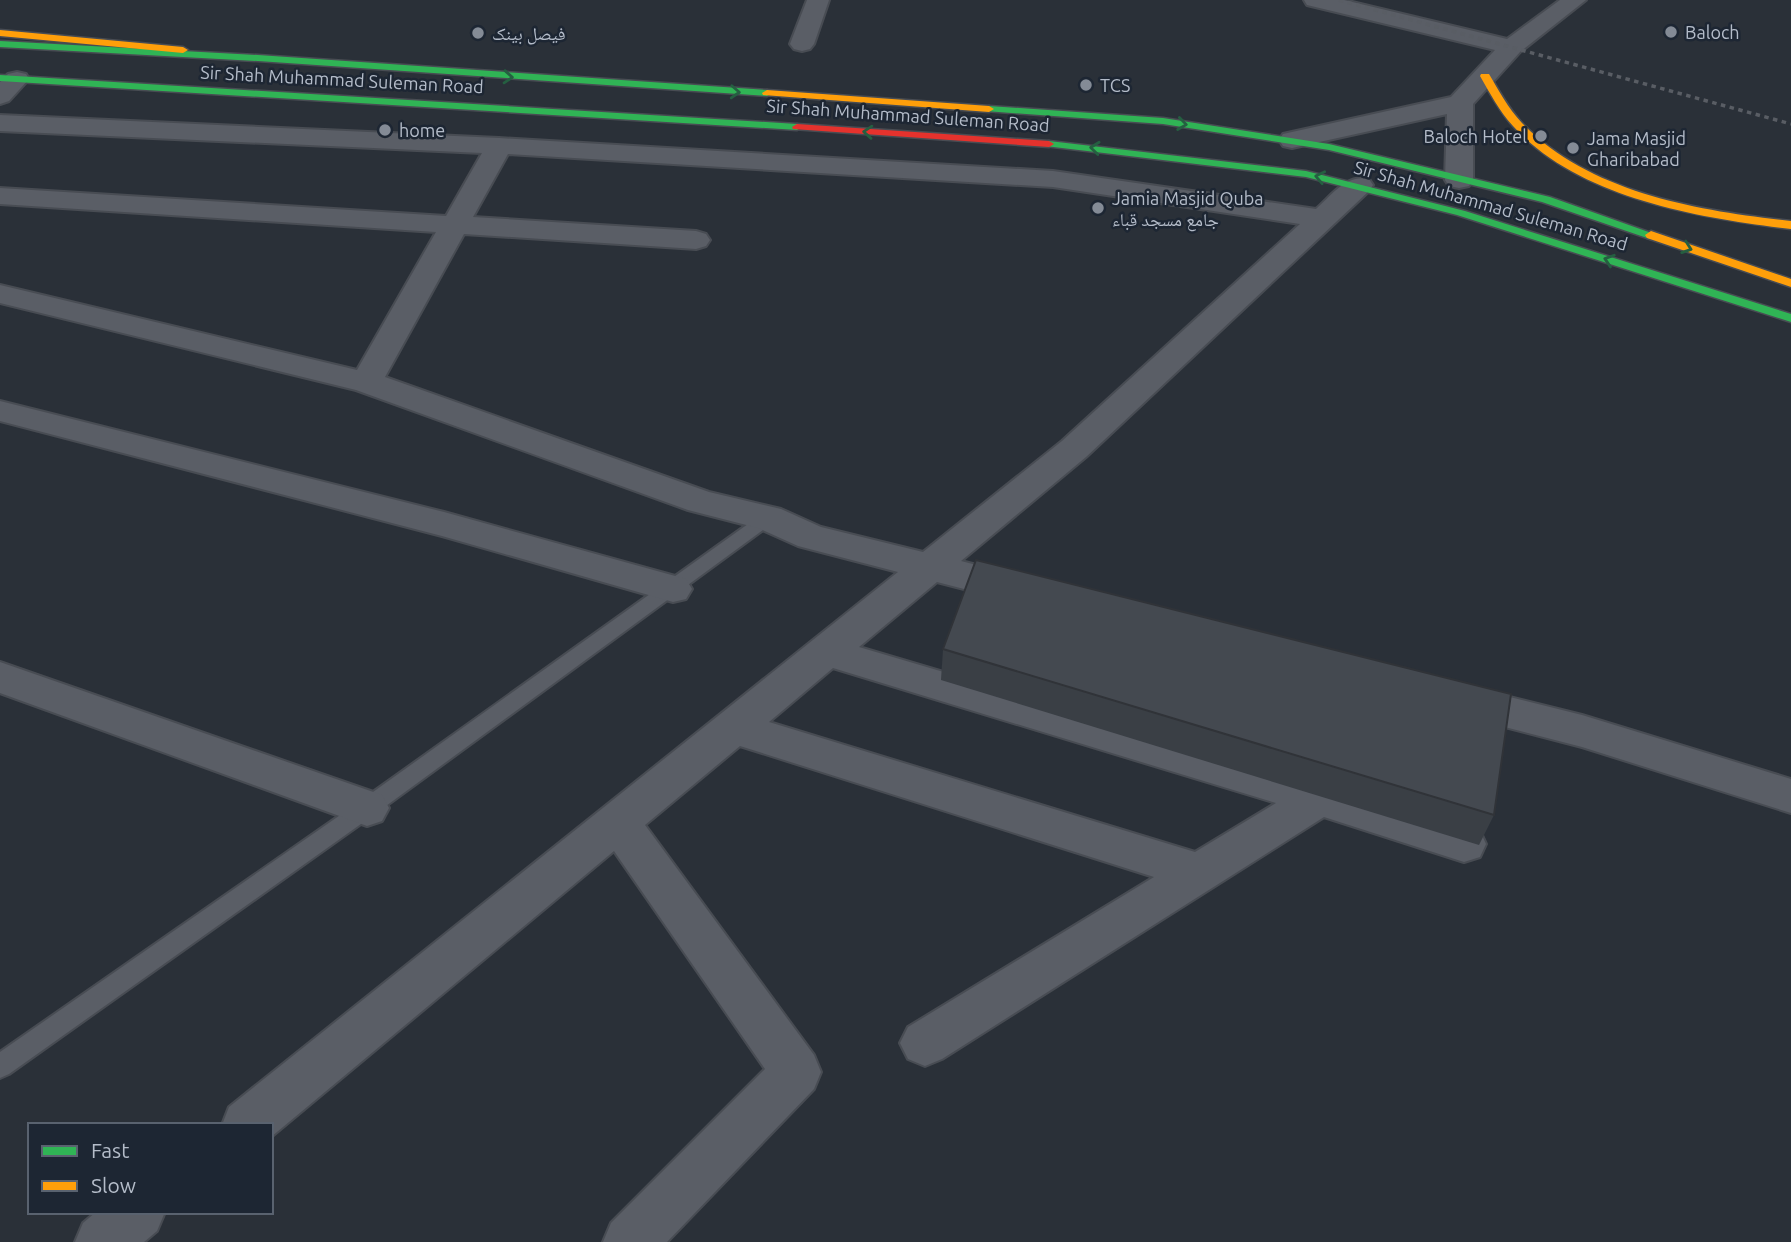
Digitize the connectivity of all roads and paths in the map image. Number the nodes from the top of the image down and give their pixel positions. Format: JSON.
{"nodes":[{"id":1,"x":818,"y":0,"type":"edge"},
{"id":2,"x":1315,"y":0,"type":"edge"},
{"id":3,"x":1575,"y":0,"type":"edge"},
{"id":4,"x":0,"y":33,"type":"edge"},
{"id":5,"x":0,"y":44,"type":"edge"},
{"id":6,"x":802,"y":44,"type":"dead end"},
{"id":7,"x":1511,"y":47,"type":"junction"},
{"id":8,"x":258,"y":58,"type":"junction"},
{"id":9,"x":1485,"y":76,"type":"junction"},
{"id":10,"x":6,"y":84,"type":"edge"},
{"id":11,"x":1460,"y":103,"type":"junction"},
{"id":12,"x":0,"y":123,"type":"edge"},
{"id":13,"x":1292,"y":141,"type":"junction"},
{"id":14,"x":499,"y":146,"type":"junction"},
{"id":15,"x":1388,"y":160,"type":"junction"},
{"id":16,"x":1458,"y":180,"type":"junction"},
{"id":17,"x":1359,"y":185,"type":"junction"},
{"id":18,"x":0,"y":196,"type":"edge"},
{"id":19,"x":1546,"y":199,"type":"junction"},
{"id":20,"x":1703,"y":211,"type":"junction"},
{"id":21,"x":1322,"y":219,"type":"junction"},
{"id":22,"x":1791,"y":225,"type":"edge"},
{"id":23,"x":456,"y":226,"type":"junction"},
{"id":24,"x":696,"y":240,"type":"dead end"},
{"id":25,"x":1635,"y":268,"type":"junction"},
{"id":26,"x":1791,"y":283,"type":"edge"},
{"id":27,"x":0,"y":294,"type":"edge"},
{"id":28,"x":1791,"y":318,"type":"edge"},
{"id":29,"x":1743,"y":321,"type":"dead end"},
{"id":30,"x":366,"y":382,"type":"junction"},
{"id":31,"x":0,"y":411,"type":"edge"},
{"id":32,"x":768,"y":518,"type":"junction"},
{"id":33,"x":931,"y":567,"type":"junction"},
{"id":34,"x":673,"y":589,"type":"junction"},
{"id":35,"x":1053,"y":598,"type":"edge"},
{"id":36,"x":827,"y":652,"type":"junction"},
{"id":37,"x":0,"y":677,"type":"edge"},
{"id":38,"x":1419,"y":690,"type":"edge"},
{"id":39,"x":735,"y":728,"type":"junction"},
{"id":40,"x":1791,"y":796,"type":"edge"},
{"id":41,"x":1319,"y":798,"type":"junction"},
{"id":42,"x":367,"y":808,"type":"junction"},
{"id":43,"x":619,"y":823,"type":"junction"},
{"id":44,"x":1464,"y":844,"type":"edge"},
{"id":45,"x":1200,"y":872,"type":"junction"},
{"id":46,"x":925,"y":1043,"type":"dead end"},
{"id":47,"x":0,"y":1066,"type":"edge"},
{"id":48,"x":249,"y":1123,"type":"edge"},
{"id":49,"x":136,"y":1214,"type":"edge"},
{"id":50,"x":102,"y":1242,"type":"edge"},
{"id":51,"x":630,"y":1242,"type":"edge"}],
"edges":[{"from":1,"to":6,"type":"street"},
{"from":2,"to":7,"type":"street"},
{"from":3,"to":7,"type":"street"},
{"from":4,"to":8,"type":"main road"},
{"from":5,"to":8,"type":"main road","name":"Sir Shah Muhammad Suleman Road"},
{"from":7,"to":9,"type":"street"},
{"from":8,"to":13,"type":"main road","name":"Sir Shah Muhammad Suleman Road","one_way":true},
{"from":9,"to":11,"type":"street"},
{"from":9,"to":20,"type":"main road"},
{"from":17,"to":10,"type":"main road","name":"Sir Shah Muhammad Suleman Road","one_way":true},
{"from":11,"to":13,"type":"street"},
{"from":11,"to":16,"type":"street"},
{"from":12,"to":14,"type":"street"},
{"from":13,"to":15,"type":"main road","name":"Sir Shah Muhammad Suleman Road"},
{"from":14,"to":21,"type":"street"},
{"from":14,"to":23,"type":"street"},
{"from":15,"to":16,"type":"main road","name":"Sir Shah Muhammad Suleman Road"},
{"from":15,"to":17,"type":"main road"},
{"from":16,"to":19,"type":"main road","name":"Sir Shah Muhammad Suleman Road"},
{"from":17,"to":21,"type":"street"},
{"from":25,"to":17,"type":"main road","name":"Sir Shah Muhammad Suleman Road","one_way":true},
{"from":18,"to":23,"type":"street"},
{"from":19,"to":20,"type":"main road"},
{"from":19,"to":26,"type":"main road","name":"Sir Shah Muhammad Suleman Road","one_way":true},
{"from":20,"to":22,"type":"main road"},
{"from":21,"to":33,"type":"street"},
{"from":23,"to":24,"type":"street"},
{"from":23,"to":30,"type":"street"},
{"from":25,"to":28,"type":"main road","name":"Sir Shah Muhammad Suleman Road"},
{"from":25,"to":29,"type":"main road"},
{"from":27,"to":30,"type":"street"},
{"from":30,"to":32,"type":"street"},
{"from":31,"to":34,"type":"street"},
{"from":32,"to":33,"type":"street"},
{"from":32,"to":34,"type":"lane"},
{"from":33,"to":35,"type":"street"},
{"from":33,"to":36,"type":"street"},
{"from":34,"to":42,"type":"lane"},
{"from":36,"to":39,"type":"street"},
{"from":36,"to":41,"type":"street"},
{"from":37,"to":42,"type":"street"},
{"from":38,"to":40,"type":"street"},
{"from":39,"to":43,"type":"street"},
{"from":39,"to":45,"type":"street"},
{"from":41,"to":44,"type":"street"},
{"from":41,"to":45,"type":"street"},
{"from":42,"to":47,"type":"lane"},
{"from":43,"to":48,"type":"street"},
{"from":43,"to":51,"type":"street"},
{"from":45,"to":46,"type":"street"},
{"from":49,"to":50,"type":"street"}]}
